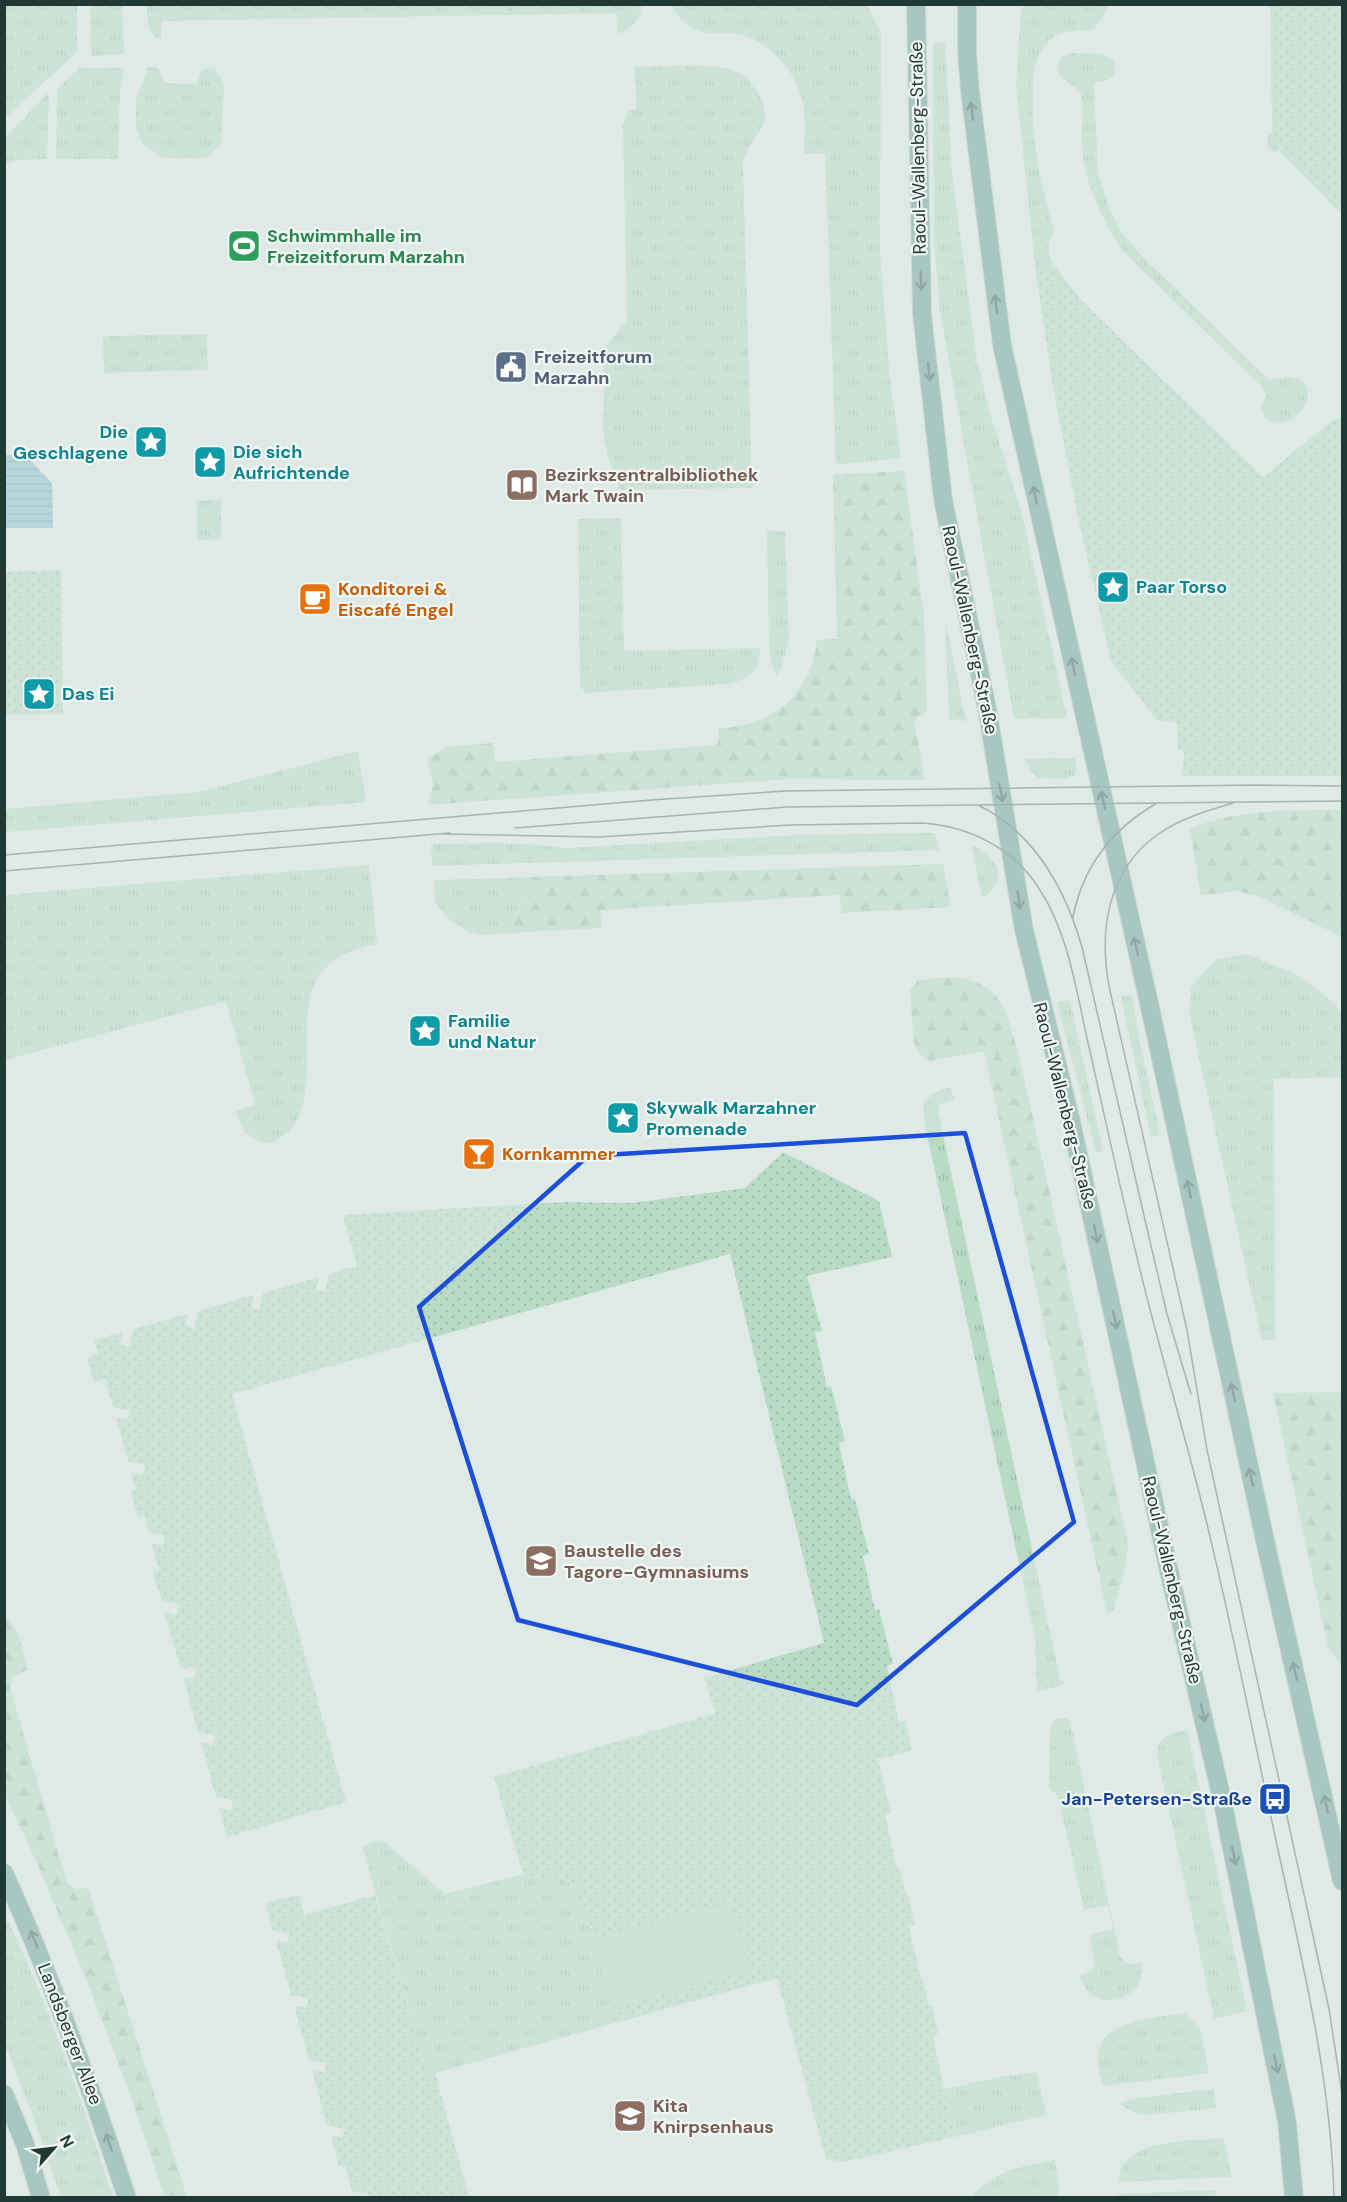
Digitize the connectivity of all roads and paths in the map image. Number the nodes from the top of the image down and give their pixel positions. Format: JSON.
{"nodes":[{"id":1,"x":916,"y":4,"type":"edge"},
{"id":2,"x":968,"y":4,"type":"edge"},
{"id":3,"x":4,"y":1873,"type":"edge"},
{"id":4,"x":1342,"y":1881,"type":"edge"},
{"id":5,"x":4,"y":2094,"type":"edge"},
{"id":6,"x":41,"y":2198,"type":"edge"},
{"id":7,"x":127,"y":2198,"type":"edge"},
{"id":8,"x":1294,"y":2198,"type":"edge"}],
"edges":[{"from":1,"to":8,"type":"main road","name":"Raoul-Wallenberg-Straße","one_way":true},
{"from":4,"to":2,"type":"main road","one_way":true},
{"from":7,"to":3,"type":"main road","name":"Landsberger Allee","one_way":true},
{"from":5,"to":6,"type":"main road"}]}
